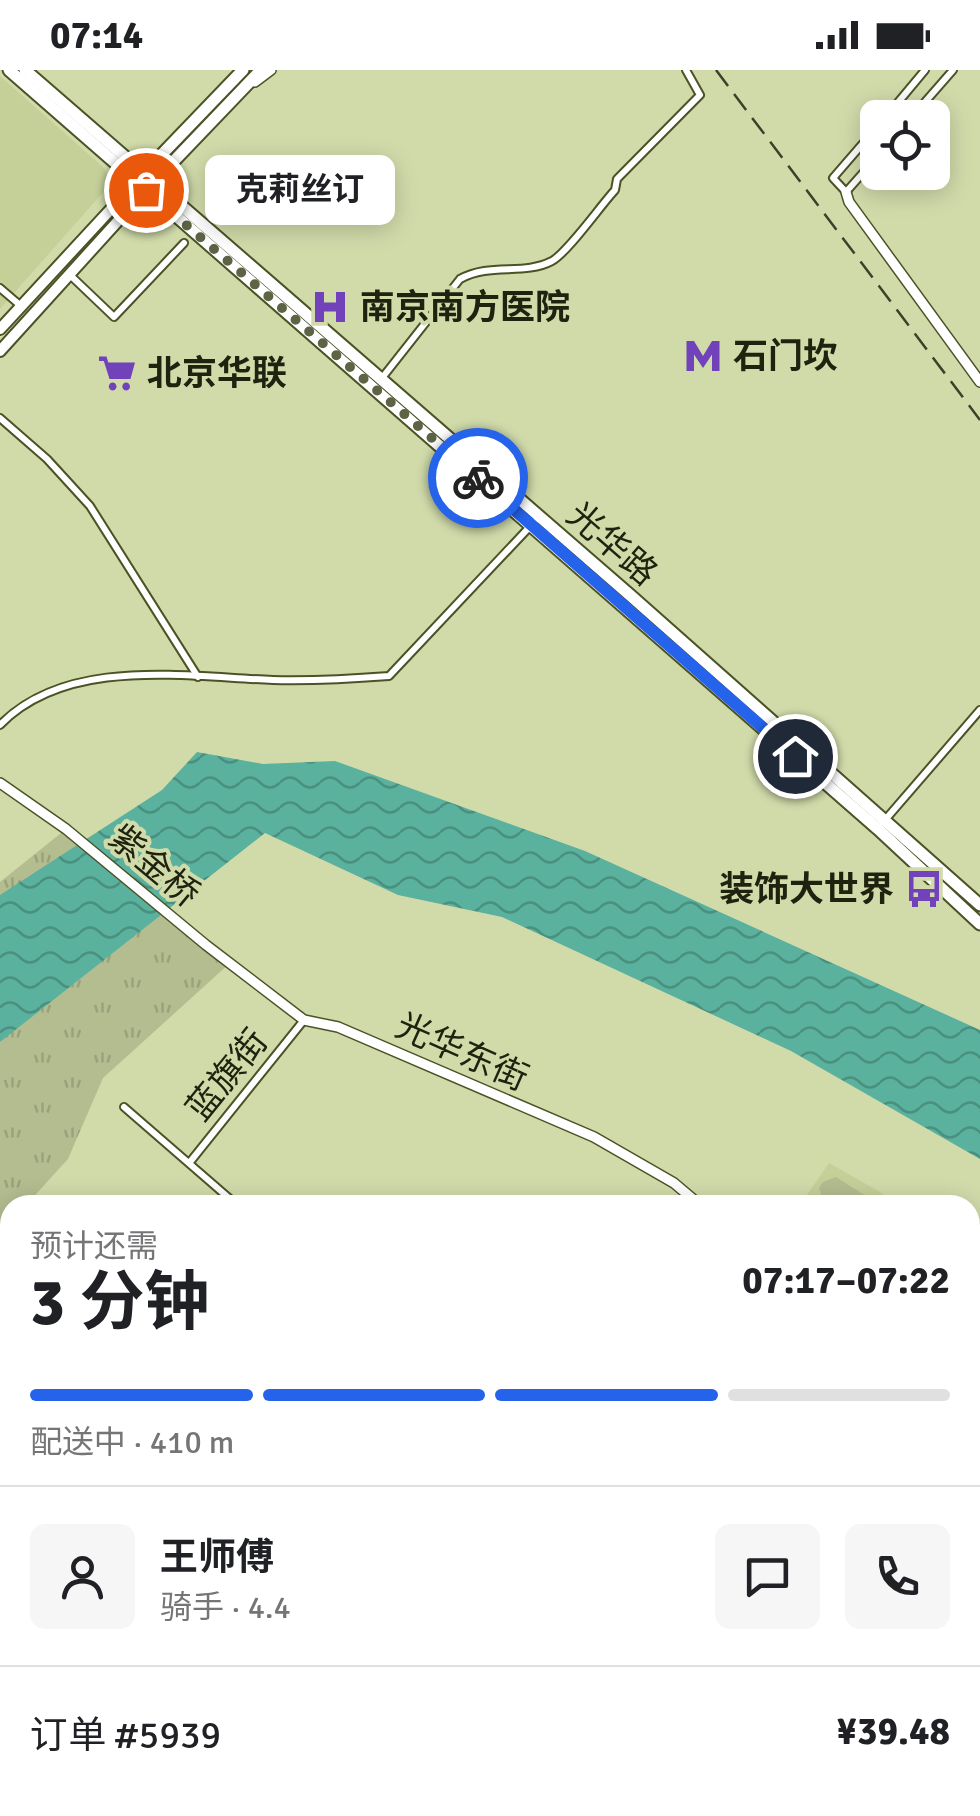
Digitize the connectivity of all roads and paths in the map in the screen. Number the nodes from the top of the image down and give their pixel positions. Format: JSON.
{"nodes":[{"id":1,"x":9,"y":70,"type":"edge"},
{"id":2,"x":25,"y":70,"type":"edge"},
{"id":3,"x":240,"y":70,"type":"edge"},
{"id":4,"x":261,"y":70,"type":"edge"},
{"id":5,"x":271,"y":70,"type":"edge"},
{"id":6,"x":686,"y":70,"type":"edge"},
{"id":7,"x":925,"y":70,"type":"edge"},
{"id":8,"x":953,"y":70,"type":"edge"},
{"id":9,"x":225,"y":98,"type":"junction"},
{"id":10,"x":899,"y":100,"type":"edge"},
{"id":11,"x":927,"y":100,"type":"edge"},
{"id":12,"x":860,"y":147,"type":"edge"},
{"id":13,"x":860,"y":176,"type":"edge"},
{"id":14,"x":145,"y":182,"type":"junction"},
{"id":15,"x":846,"y":192,"type":"junction"},
{"id":16,"x":184,"y":243,"type":"dead end"},
{"id":17,"x":69,"y":274,"type":"junction"},
{"id":18,"x":0,"y":288,"type":"edge"},
{"id":19,"x":21,"y":306,"type":"junction"},
{"id":20,"x":0,"y":328,"type":"edge"},
{"id":21,"x":0,"y":351,"type":"edge"},
{"id":22,"x":980,"y":360,"type":"edge"},
{"id":23,"x":970,"y":370,"type":"junction"},
{"id":24,"x":381,"y":379,"type":"junction"},
{"id":25,"x":980,"y":382,"type":"edge"},
{"id":26,"x":0,"y":418,"type":"edge"},
{"id":27,"x":534,"y":520,"type":"junction"},
{"id":28,"x":198,"y":677,"type":"junction"},
{"id":29,"x":980,"y":710,"type":"edge"},
{"id":30,"x":0,"y":725,"type":"edge"},
{"id":31,"x":0,"y":782,"type":"edge"},
{"id":32,"x":882,"y":824,"type":"junction"},
{"id":33,"x":980,"y":905,"type":"edge"},
{"id":34,"x":980,"y":924,"type":"edge"},
{"id":35,"x":206,"y":946,"type":"joint"},
{"id":36,"x":304,"y":1020,"type":"junction"},
{"id":37,"x":124,"y":1107,"type":"dead end"},
{"id":38,"x":190,"y":1162,"type":"junction"},
{"id":39,"x":226,"y":1195,"type":"edge"},
{"id":40,"x":688,"y":1195,"type":"edge"}],
"edges":[{"from":1,"to":14,"type":"main road","name":"光华路"},
{"from":2,"to":14,"type":"main road","name":"光华路"},
{"from":3,"to":9,"type":"main road"},
{"from":4,"to":9,"type":"main road"},
{"from":5,"to":9,"type":"street"},
{"from":6,"to":24,"type":"street"},
{"from":7,"to":10,"type":"street"},
{"from":8,"to":11,"type":"street"},
{"from":9,"to":14,"type":"main road"},
{"from":12,"to":15,"type":"street"},
{"from":13,"to":15,"type":"street"},
{"from":14,"to":17,"type":"main road"},
{"from":14,"to":19,"type":"main road"},
{"from":14,"to":24,"type":"main road","name":"光华路"},
{"from":14,"to":27,"type":"main road","name":"光华路"},
{"from":15,"to":23,"type":"street"},
{"from":16,"to":17,"type":"street"},
{"from":17,"to":21,"type":"main road"},
{"from":18,"to":19,"type":"street"},
{"from":19,"to":20,"type":"main road"},
{"from":22,"to":23,"type":"street"},
{"from":23,"to":25,"type":"street"},
{"from":24,"to":27,"type":"main road","name":"光华路"},
{"from":26,"to":28,"type":"street"},
{"from":27,"to":28,"type":"street"},
{"from":27,"to":32,"type":"main road","name":"光华路"},
{"from":28,"to":30,"type":"street"},
{"from":29,"to":32,"type":"street"},
{"from":31,"to":35,"type":"street","name":"紫金桥"},
{"from":32,"to":33,"type":"main road","name":"光华路"},
{"from":32,"to":34,"type":"main road","name":"光华路"},
{"from":35,"to":36,"type":"street","name":"光华东街"},
{"from":36,"to":38,"type":"street","name":"蓝旗街"},
{"from":36,"to":40,"type":"street","name":"光华东街"},
{"from":37,"to":38,"type":"street","name":"蓝旗街"},
{"from":38,"to":39,"type":"street","name":"蓝旗街"}]}
